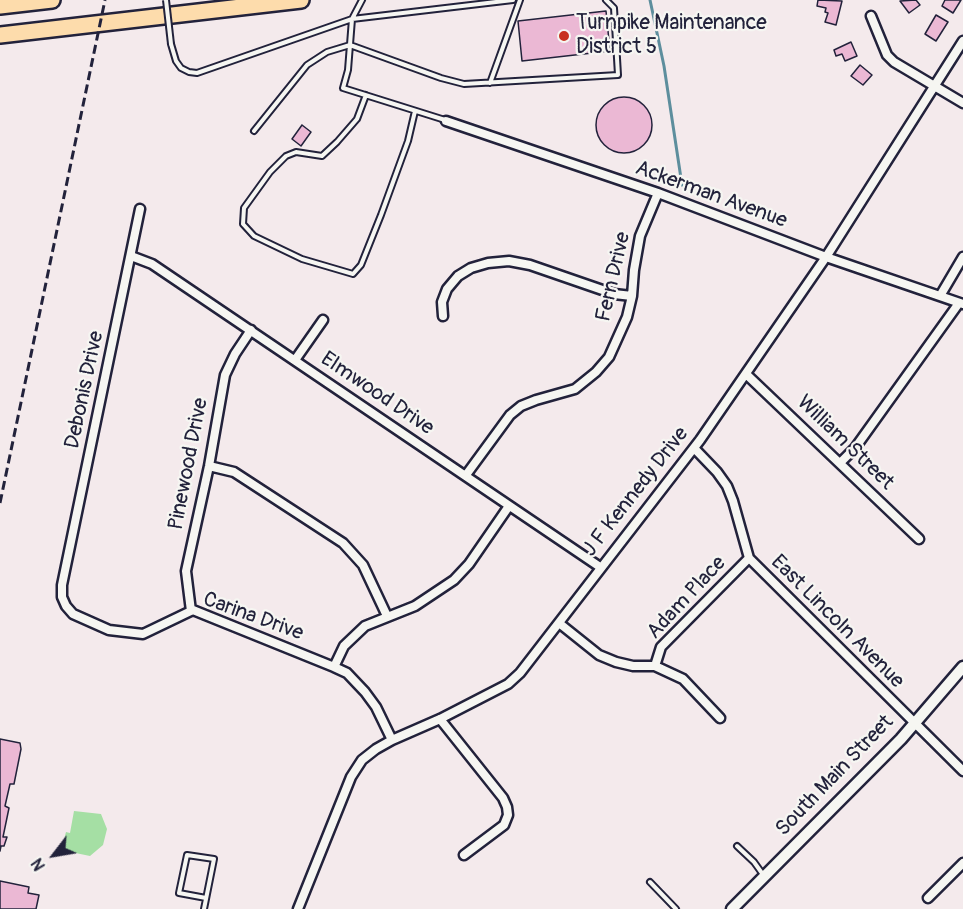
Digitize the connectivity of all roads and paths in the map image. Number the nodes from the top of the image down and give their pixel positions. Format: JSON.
{"nodes":[{"id":1,"x":52,"y":0,"type":"edge"},
{"id":2,"x":166,"y":0,"type":"edge"},
{"id":3,"x":301,"y":0,"type":"edge"},
{"id":4,"x":362,"y":0,"type":"edge"},
{"id":5,"x":513,"y":0,"type":"edge"},
{"id":6,"x":520,"y":0,"type":"edge"},
{"id":7,"x":606,"y":0,"type":"edge"},
{"id":8,"x":0,"y":6,"type":"edge"},
{"id":9,"x":871,"y":16,"type":"dead end"},
{"id":10,"x":352,"y":19,"type":"junction"},
{"id":11,"x":0,"y":35,"type":"edge"},
{"id":12,"x":963,"y":41,"type":"edge"},
{"id":13,"x":350,"y":45,"type":"junction"},
{"id":14,"x":490,"y":83,"type":"junction"},
{"id":15,"x":935,"y":86,"type":"junction"},
{"id":16,"x":366,"y":95,"type":"junction"},
{"id":17,"x":963,"y":103,"type":"edge"},
{"id":18,"x":415,"y":111,"type":"junction"},
{"id":19,"x":446,"y":121,"type":"joint"},
{"id":20,"x":254,"y":131,"type":"dead end"},
{"id":21,"x":658,"y":194,"type":"junction"},
{"id":22,"x":140,"y":208,"type":"dead end"},
{"id":23,"x":131,"y":256,"type":"junction"},
{"id":24,"x":826,"y":257,"type":"junction"},
{"id":25,"x":963,"y":257,"type":"edge"},
{"id":26,"x":632,"y":296,"type":"junction"},
{"id":27,"x":940,"y":296,"type":"junction"},
{"id":28,"x":961,"y":304,"type":"edge"},
{"id":29,"x":443,"y":316,"type":"dead end"},
{"id":30,"x":323,"y":320,"type":"dead end"},
{"id":31,"x":251,"y":330,"type":"junction"},
{"id":32,"x":295,"y":360,"type":"junction"},
{"id":33,"x":746,"y":374,"type":"junction"},
{"id":34,"x":694,"y":448,"type":"junction"},
{"id":35,"x":840,"y":464,"type":"junction"},
{"id":36,"x":209,"y":466,"type":"junction"},
{"id":37,"x":466,"y":475,"type":"junction"},
{"id":38,"x":509,"y":506,"type":"junction"},
{"id":39,"x":918,"y":539,"type":"dead end"},
{"id":40,"x":749,"y":558,"type":"junction"},
{"id":41,"x":600,"y":567,"type":"junction"},
{"id":42,"x":64,"y":579,"type":"joint"},
{"id":43,"x":191,"y":611,"type":"junction"},
{"id":44,"x":387,"y":616,"type":"junction"},
{"id":45,"x":559,"y":623,"type":"junction"},
{"id":46,"x":655,"y":666,"type":"junction"},
{"id":47,"x":963,"y":667,"type":"edge"},
{"id":48,"x":334,"y":668,"type":"junction"},
{"id":49,"x":720,"y":718,"type":"dead end"},
{"id":50,"x":440,"y":719,"type":"junction"},
{"id":51,"x":914,"y":723,"type":"junction"},
{"id":52,"x":392,"y":740,"type":"junction"},
{"id":53,"x":963,"y":771,"type":"edge"},
{"id":54,"x":738,"y":846,"type":"dead end"},
{"id":55,"x":464,"y":855,"type":"dead end"},
{"id":56,"x":963,"y":863,"type":"edge"},
{"id":57,"x":765,"y":877,"type":"junction"},
{"id":58,"x":650,"y":882,"type":"dead end"},
{"id":59,"x":206,"y":898,"type":"junction"},
{"id":60,"x":928,"y":898,"type":"dead end"},
{"id":61,"x":204,"y":909,"type":"edge"},
{"id":62,"x":298,"y":909,"type":"edge"},
{"id":63,"x":676,"y":909,"type":"edge"},
{"id":64,"x":732,"y":909,"type":"edge"}],
"edges":[{"from":1,"to":8,"type":"highway"},
{"from":2,"to":10,"type":"lane","bridge":true},
{"from":3,"to":11,"type":"highway"},
{"from":4,"to":10,"type":"lane"},
{"from":5,"to":10,"type":"lane"},
{"from":6,"to":14,"type":"lane"},
{"from":7,"to":14,"type":"lane"},
{"from":9,"to":15,"type":"street"},
{"from":10,"to":13,"type":"lane"},
{"from":12,"to":15,"type":"street","name":"J F Kennedy Drive"},
{"from":13,"to":14,"type":"lane"},
{"from":13,"to":16,"type":"lane"},
{"from":13,"to":20,"type":"lane"},
{"from":15,"to":17,"type":"street"},
{"from":15,"to":24,"type":"street","name":"J F Kennedy Drive"},
{"from":16,"to":18,"type":"lane"},
{"from":16,"to":18,"type":"lane"},
{"from":18,"to":19,"type":"lane"},
{"from":19,"to":21,"type":"street","name":"Ackerman Avenue"},
{"from":21,"to":24,"type":"street","name":"Ackerman Avenue"},
{"from":21,"to":26,"type":"street","name":"Fern Drive"},
{"from":22,"to":23,"type":"street","name":"Debonis Drive"},
{"from":23,"to":31,"type":"street","name":"Elmwood Drive"},
{"from":23,"to":42,"type":"street","name":"Debonis Drive"},
{"from":24,"to":27,"type":"street","name":"Ackerman Avenue"},
{"from":24,"to":33,"type":"street","name":"J F Kennedy Drive"},
{"from":25,"to":27,"type":"street"},
{"from":26,"to":29,"type":"street"},
{"from":26,"to":37,"type":"street","name":"Fern Drive"},
{"from":27,"to":28,"type":"street","name":"Ackerman Avenue"},
{"from":28,"to":35,"type":"street"},
{"from":30,"to":32,"type":"street"},
{"from":31,"to":32,"type":"street","name":"Elmwood Drive"},
{"from":31,"to":36,"type":"street","name":"Pinewood Drive"},
{"from":32,"to":37,"type":"street","name":"Elmwood Drive"},
{"from":33,"to":34,"type":"street","name":"J F Kennedy Drive"},
{"from":33,"to":35,"type":"street","name":"William Street"},
{"from":34,"to":40,"type":"street","name":"East Lincoln Avenue"},
{"from":34,"to":41,"type":"street","name":"J F Kennedy Drive"},
{"from":35,"to":39,"type":"street","name":"William Street"},
{"from":36,"to":43,"type":"street","name":"Pinewood Drive"},
{"from":36,"to":44,"type":"street"},
{"from":37,"to":38,"type":"street","name":"Elmwood Drive"},
{"from":38,"to":41,"type":"street","name":"Elmwood Drive"},
{"from":38,"to":44,"type":"street"},
{"from":40,"to":46,"type":"street","name":"Adam Place"},
{"from":40,"to":51,"type":"street","name":"East Lincoln Avenue"},
{"from":41,"to":45,"type":"street","name":"J F Kennedy Drive"},
{"from":42,"to":43,"type":"street","name":"Carina Drive"},
{"from":43,"to":48,"type":"street","name":"Carina Drive"},
{"from":44,"to":48,"type":"street"},
{"from":45,"to":46,"type":"street"},
{"from":45,"to":50,"type":"street","name":"J F Kennedy Drive"},
{"from":46,"to":49,"type":"street"},
{"from":47,"to":51,"type":"street","name":"South Main Street"},
{"from":48,"to":52,"type":"street","name":"Carina Drive"},
{"from":50,"to":52,"type":"street","name":"J F Kennedy Drive"},
{"from":50,"to":55,"type":"street"},
{"from":51,"to":53,"type":"street","name":"East Lincoln Avenue"},
{"from":51,"to":57,"type":"street","name":"South Main Street"},
{"from":52,"to":62,"type":"street","name":"J F Kennedy Drive"},
{"from":54,"to":57,"type":"lane"},
{"from":56,"to":60,"type":"street"},
{"from":57,"to":64,"type":"street","name":"South Main Street"},
{"from":58,"to":63,"type":"lane"},
{"from":59,"to":59,"type":"lane"},
{"from":59,"to":61,"type":"lane"}]}
